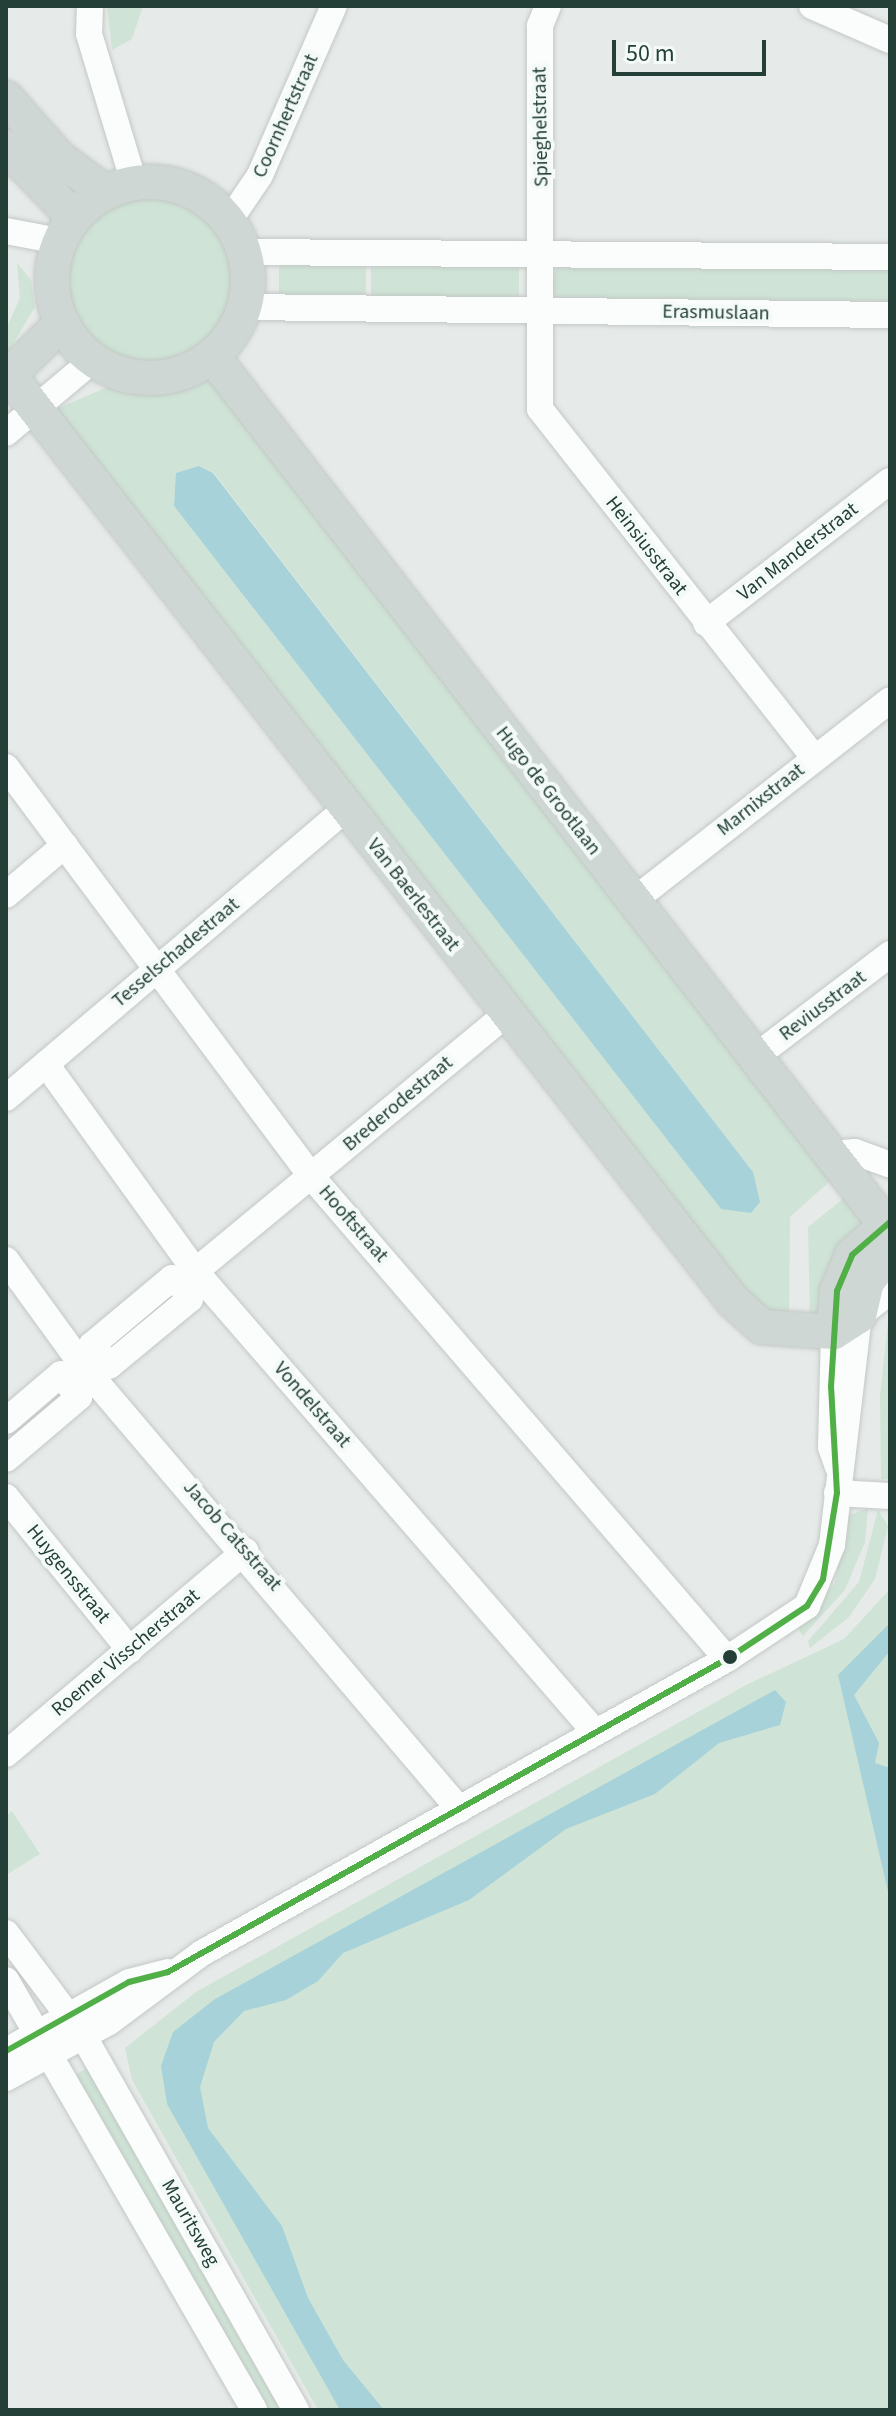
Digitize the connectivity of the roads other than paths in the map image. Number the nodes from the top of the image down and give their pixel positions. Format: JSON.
{"nodes":[{"id":1,"x":90,"y":6,"type":"edge"},
{"id":2,"x":334,"y":6,"type":"edge"},
{"id":3,"x":548,"y":6,"type":"edge"},
{"id":4,"x":812,"y":6,"type":"edge"},
{"id":5,"x":890,"y":40,"type":"edge"},
{"id":6,"x":6,"y":98,"type":"edge"},
{"id":7,"x":6,"y":147,"type":"edge"},
{"id":8,"x":119,"y":187,"type":"junction"},
{"id":9,"x":229,"y":221,"type":"junction"},
{"id":10,"x":66,"y":229,"type":"junction"},
{"id":11,"x":6,"y":231,"type":"edge"},
{"id":12,"x":543,"y":250,"type":"junction"},
{"id":13,"x":244,"y":252,"type":"junction"},
{"id":14,"x":890,"y":257,"type":"edge"},
{"id":15,"x":244,"y":307,"type":"junction"},
{"id":16,"x":542,"y":311,"type":"junction"},
{"id":17,"x":890,"y":315,"type":"edge"},
{"id":18,"x":62,"y":323,"type":"junction"},
{"id":19,"x":212,"y":356,"type":"junction"},
{"id":20,"x":93,"y":360,"type":"junction"},
{"id":21,"x":7,"y":375,"type":"edge"},
{"id":22,"x":36,"y":407,"type":"junction"},
{"id":23,"x":6,"y":433,"type":"edge"},
{"id":24,"x":890,"y":481,"type":"edge"},
{"id":25,"x":706,"y":623,"type":"junction"},
{"id":26,"x":890,"y":700,"type":"edge"},
{"id":27,"x":815,"y":758,"type":"junction"},
{"id":28,"x":6,"y":767,"type":"edge"},
{"id":29,"x":346,"y":809,"type":"junction"},
{"id":30,"x":65,"y":845,"type":"junction"},
{"id":31,"x":6,"y":895,"type":"edge"},
{"id":32,"x":633,"y":901,"type":"junction"},
{"id":33,"x":890,"y":954,"type":"edge"},
{"id":34,"x":159,"y":968,"type":"junction"},
{"id":35,"x":505,"y":1015,"type":"junction"},
{"id":36,"x":755,"y":1057,"type":"junction"},
{"id":37,"x":46,"y":1064,"type":"junction"},
{"id":38,"x":6,"y":1098,"type":"edge"},
{"id":39,"x":831,"y":1154,"type":"junction"},
{"id":40,"x":890,"y":1165,"type":"edge"},
{"id":41,"x":311,"y":1176,"type":"junction"},
{"id":42,"x":888,"y":1233,"type":"edge"},
{"id":43,"x":6,"y":1260,"type":"edge"},
{"id":44,"x":188,"y":1278,"type":"junction"},
{"id":45,"x":890,"y":1291,"type":"edge"},
{"id":46,"x":846,"y":1324,"type":"junction"},
{"id":47,"x":86,"y":1370,"type":"junction"},
{"id":48,"x":6,"y":1421,"type":"edge"},
{"id":49,"x":6,"y":1459,"type":"edge"},
{"id":50,"x":838,"y":1481,"type":"junction"},
{"id":51,"x":890,"y":1496,"type":"edge"},
{"id":52,"x":6,"y":1497,"type":"edge"},
{"id":53,"x":245,"y":1551,"type":"junction"},
{"id":54,"x":130,"y":1650,"type":"junction"},
{"id":55,"x":727,"y":1659,"type":"junction"},
{"id":56,"x":595,"y":1732,"type":"junction"},
{"id":57,"x":6,"y":1754,"type":"edge"},
{"id":58,"x":460,"y":1810,"type":"junction"},
{"id":59,"x":6,"y":1933,"type":"edge"},
{"id":60,"x":168,"y":1972,"type":"junction"},
{"id":61,"x":6,"y":1980,"type":"edge"},
{"id":62,"x":69,"y":2014,"type":"junction"},
{"id":63,"x":37,"y":2032,"type":"junction"},
{"id":64,"x":84,"y":2037,"type":"junction"},
{"id":65,"x":6,"y":2051,"type":"edge"},
{"id":66,"x":50,"y":2057,"type":"junction"},
{"id":67,"x":6,"y":2078,"type":"edge"},
{"id":68,"x":254,"y":2410,"type":"edge"},
{"id":69,"x":296,"y":2410,"type":"edge"}],
"edges":[{"from":1,"to":8,"type":"street"},
{"from":2,"to":9,"type":"street","name":"Coornhertstraat"},
{"from":3,"to":12,"type":"street","name":"Spieghelstraat"},
{"from":4,"to":5,"type":"street"},
{"from":6,"to":8,"type":"main road"},
{"from":7,"to":10,"type":"main road"},
{"from":8,"to":9,"type":"main road"},
{"from":8,"to":10,"type":"main road"},
{"from":9,"to":13,"type":"main road"},
{"from":10,"to":11,"type":"street"},
{"from":10,"to":18,"type":"main road"},
{"from":12,"to":13,"type":"street"},
{"from":12,"to":14,"type":"street"},
{"from":12,"to":16,"type":"street"},
{"from":13,"to":15,"type":"main road"},
{"from":15,"to":16,"type":"street","name":"Erasmuslaan"},
{"from":15,"to":19,"type":"main road"},
{"from":16,"to":17,"type":"street","name":"Erasmuslaan"},
{"from":16,"to":25,"type":"street","name":"Heinsiusstraat"},
{"from":18,"to":20,"type":"main road"},
{"from":18,"to":21,"type":"main road"},
{"from":19,"to":20,"type":"main road"},
{"from":19,"to":32,"type":"main road","name":"Hugo de Grootlaan"},
{"from":20,"to":22,"type":"street"},
{"from":21,"to":22,"type":"main road","name":"Van Baerlestraat"},
{"from":22,"to":23,"type":"street"},
{"from":22,"to":29,"type":"main road","name":"Van Baerlestraat"},
{"from":24,"to":25,"type":"street","name":"Van Manderstraat"},
{"from":25,"to":27,"type":"street","name":"Heinsiusstraat"},
{"from":26,"to":27,"type":"street","name":"Marnixstraat"},
{"from":27,"to":32,"type":"street","name":"Marnixstraat"},
{"from":28,"to":30,"type":"street","name":"Hooftstraat"},
{"from":29,"to":34,"type":"street","name":"Tesselschadestraat"},
{"from":29,"to":35,"type":"main road","name":"Van Baerlestraat"},
{"from":30,"to":31,"type":"street"},
{"from":30,"to":34,"type":"street","name":"Hooftstraat"},
{"from":32,"to":36,"type":"main road","name":"Hugo de Grootlaan"},
{"from":33,"to":36,"type":"street","name":"Reviusstraat"},
{"from":34,"to":37,"type":"street","name":"Tesselschadestraat"},
{"from":34,"to":41,"type":"street","name":"Hooftstraat"},
{"from":35,"to":41,"type":"street","name":"Brederodestraat"},
{"from":35,"to":46,"type":"main road","name":"Van Baerlestraat"},
{"from":36,"to":39,"type":"main road","name":"Hugo de Grootlaan"},
{"from":37,"to":38,"type":"street","name":"Tesselschadestraat"},
{"from":37,"to":44,"type":"street","name":"Vondelstraat"},
{"from":39,"to":40,"type":"street"},
{"from":39,"to":42,"type":"main road","name":"Hugo de Grootlaan"},
{"from":41,"to":44,"type":"street","name":"Brederodestraat"},
{"from":41,"to":55,"type":"street","name":"Hooftstraat"},
{"from":42,"to":46,"type":"main road"},
{"from":43,"to":47,"type":"street","name":"Jacob Catsstraat"},
{"from":44,"to":47,"type":"street"},
{"from":44,"to":56,"type":"street","name":"Vondelstraat"},
{"from":45,"to":46,"type":"street"},
{"from":46,"to":50,"type":"street"},
{"from":47,"to":48,"type":"street"},
{"from":47,"to":49,"type":"street"},
{"from":47,"to":53,"type":"street","name":"Jacob Catsstraat"},
{"from":50,"to":51,"type":"street"},
{"from":50,"to":55,"type":"street"},
{"from":52,"to":54,"type":"street","name":"Huygensstraat"},
{"from":53,"to":54,"type":"street","name":"Roemer Visscherstraat"},
{"from":53,"to":58,"type":"street","name":"Jacob Catsstraat"},
{"from":54,"to":57,"type":"street","name":"Roemer Visscherstraat"},
{"from":55,"to":56,"type":"street"},
{"from":56,"to":58,"type":"street"},
{"from":58,"to":60,"type":"street"},
{"from":59,"to":62,"type":"street","name":"Mauritsweg"},
{"from":60,"to":62,"type":"street"},
{"from":60,"to":64,"type":"street"},
{"from":61,"to":63,"type":"street","name":"Mauritsweg"},
{"from":62,"to":63,"type":"street"},
{"from":62,"to":64,"type":"street","name":"Mauritsweg"},
{"from":63,"to":65,"type":"street"},
{"from":63,"to":66,"type":"street","name":"Mauritsweg"},
{"from":64,"to":66,"type":"street"},
{"from":64,"to":69,"type":"street","name":"Mauritsweg"},
{"from":66,"to":67,"type":"street"},
{"from":66,"to":68,"type":"street","name":"Mauritsweg"}]}
